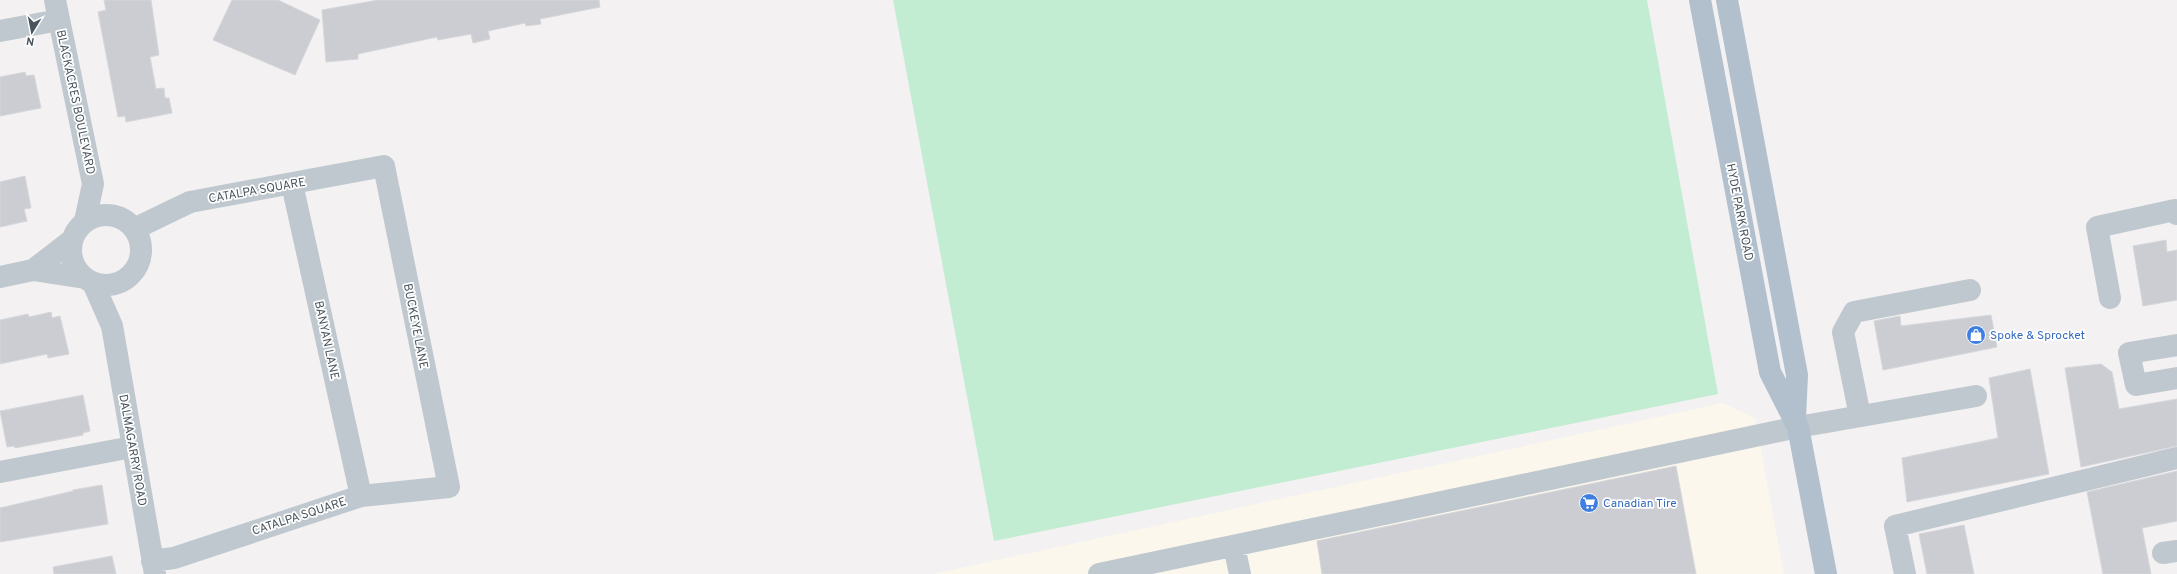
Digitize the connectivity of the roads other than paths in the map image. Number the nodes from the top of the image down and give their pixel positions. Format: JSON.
{"nodes":[{"id":1,"x":1700,"y":0,"type":"edge"},
{"id":2,"x":1727,"y":0,"type":"edge"},
{"id":3,"x":57,"y":10,"type":"edge"},
{"id":4,"x":0,"y":31,"type":"edge"},
{"id":5,"x":384,"y":166,"type":"joint"},
{"id":6,"x":93,"y":184,"type":"junction"},
{"id":7,"x":292,"y":184,"type":"junction"},
{"id":8,"x":2177,"y":214,"type":"edge"},
{"id":9,"x":116,"y":216,"type":"junction"},
{"id":10,"x":85,"y":221,"type":"junction"},
{"id":11,"x":134,"y":229,"type":"junction"},
{"id":12,"x":72,"y":240,"type":"junction"},
{"id":13,"x":33,"y":270,"type":"junction"},
{"id":14,"x":0,"y":277,"type":"edge"},
{"id":15,"x":126,"y":279,"type":"junction"},
{"id":16,"x":89,"y":280,"type":"junction"},
{"id":17,"x":1970,"y":290,"type":"dead end"},
{"id":18,"x":2110,"y":298,"type":"dead end"},
{"id":19,"x":112,"y":326,"type":"junction"},
{"id":20,"x":2177,"y":345,"type":"edge"},
{"id":21,"x":2177,"y":378,"type":"edge"},
{"id":22,"x":1976,"y":396,"type":"dead end"},
{"id":23,"x":1860,"y":416,"type":"junction"},
{"id":24,"x":1797,"y":423,"type":"junction"},
{"id":25,"x":132,"y":447,"type":"junction"},
{"id":26,"x":2177,"y":458,"type":"edge"},
{"id":27,"x":0,"y":472,"type":"edge"},
{"id":28,"x":449,"y":487,"type":"joint"},
{"id":29,"x":361,"y":496,"type":"junction"},
{"id":30,"x":1234,"y":546,"type":"junction"},
{"id":31,"x":154,"y":568,"type":"edge"},
{"id":32,"x":1130,"y":571,"type":"edge"},
{"id":33,"x":1099,"y":574,"type":"edge"},
{"id":34,"x":1240,"y":574,"type":"edge"},
{"id":35,"x":1826,"y":574,"type":"edge"},
{"id":36,"x":1905,"y":574,"type":"edge"}],
"edges":[{"from":1,"to":24,"type":"main road","name":"HYDE PARK ROAD"},
{"from":2,"to":24,"type":"main road","name":"HYDE PARK ROAD"},
{"from":3,"to":4,"type":"street"},
{"from":3,"to":6,"type":"street","name":"BLACKACRES BOULEVARD"},
{"from":5,"to":7,"type":"street","name":"CATALPA SQUARE"},
{"from":5,"to":28,"type":"street","name":"BUCKEYE LANE"},
{"from":6,"to":9,"type":"street"},
{"from":6,"to":10,"type":"street"},
{"from":7,"to":11,"type":"street","name":"CATALPA SQUARE"},
{"from":7,"to":29,"type":"street","name":"BANYAN LANE"},
{"from":8,"to":18,"type":"street"},
{"from":9,"to":10,"type":"street"},
{"from":9,"to":11,"type":"street"},
{"from":10,"to":12,"type":"street"},
{"from":11,"to":15,"type":"street"},
{"from":12,"to":13,"type":"street"},
{"from":12,"to":16,"type":"street"},
{"from":13,"to":14,"type":"street"},
{"from":13,"to":16,"type":"street"},
{"from":15,"to":16,"type":"street"},
{"from":15,"to":19,"type":"street","name":"DALMAGARRY ROAD"},
{"from":16,"to":19,"type":"street","name":"DALMAGARRY ROAD"},
{"from":17,"to":23,"type":"street"},
{"from":19,"to":25,"type":"street","name":"DALMAGARRY ROAD"},
{"from":20,"to":21,"type":"street"},
{"from":22,"to":23,"type":"street"},
{"from":23,"to":24,"type":"street"},
{"from":24,"to":30,"type":"street"},
{"from":24,"to":35,"type":"main road","name":"HYDE PARK ROAD"},
{"from":25,"to":27,"type":"street"},
{"from":25,"to":31,"type":"street","name":"DALMAGARRY ROAD"},
{"from":26,"to":36,"type":"street"},
{"from":28,"to":29,"type":"street","name":"CATALPA SQUARE"},
{"from":29,"to":31,"type":"street","name":"CATALPA SQUARE"},
{"from":30,"to":32,"type":"street"},
{"from":30,"to":34,"type":"street"},
{"from":32,"to":33,"type":"street"}]}
